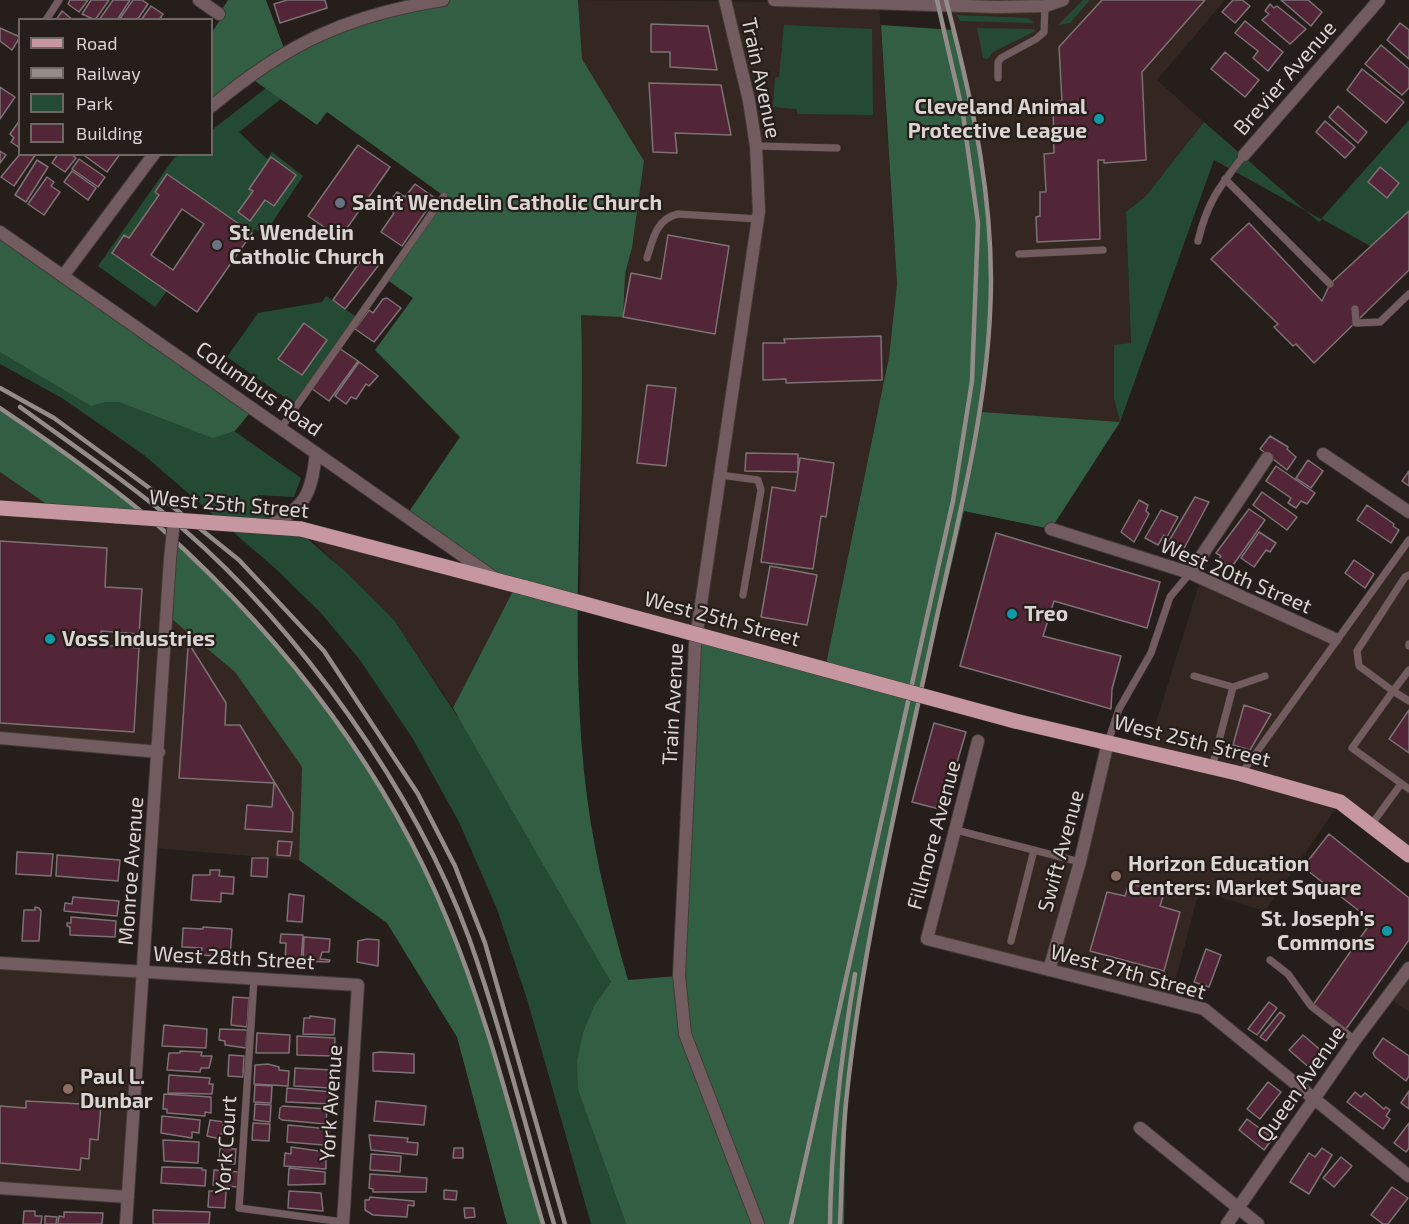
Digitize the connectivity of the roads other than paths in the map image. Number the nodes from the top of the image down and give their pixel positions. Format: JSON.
{"nodes":[{"id":1,"x":59,"y":0,"type":"edge"},
{"id":2,"x":199,"y":0,"type":"edge"},
{"id":3,"x":443,"y":0,"type":"edge"},
{"id":4,"x":725,"y":0,"type":"edge"},
{"id":5,"x":774,"y":0,"type":"edge"},
{"id":6,"x":1063,"y":0,"type":"edge"},
{"id":7,"x":1379,"y":0,"type":"edge"},
{"id":8,"x":1045,"y":6,"type":"junction"},
{"id":9,"x":219,"y":14,"type":"dead end"},
{"id":10,"x":47,"y":18,"type":"edge"},
{"id":11,"x":998,"y":78,"type":"dead end"},
{"id":12,"x":213,"y":105,"type":"edge"},
{"id":13,"x":756,"y":146,"type":"junction"},
{"id":14,"x":837,"y":148,"type":"dead end"},
{"id":15,"x":1244,"y":155,"type":"joint"},
{"id":16,"x":153,"y":156,"type":"edge"},
{"id":17,"x":1225,"y":179,"type":"junction"},
{"id":18,"x":444,"y":196,"type":"dead end"},
{"id":19,"x":758,"y":219,"type":"junction"},
{"id":20,"x":0,"y":232,"type":"edge"},
{"id":21,"x":1198,"y":241,"type":"dead end"},
{"id":22,"x":1103,"y":250,"type":"dead end"},
{"id":23,"x":1019,"y":254,"type":"dead end"},
{"id":24,"x":647,"y":258,"type":"dead end"},
{"id":25,"x":63,"y":276,"type":"junction"},
{"id":26,"x":1330,"y":285,"type":"dead end"},
{"id":27,"x":1409,"y":294,"type":"edge"},
{"id":28,"x":1355,"y":309,"type":"dead end"},
{"id":29,"x":281,"y":428,"type":"junction"},
{"id":30,"x":316,"y":453,"type":"junction"},
{"id":31,"x":1323,"y":454,"type":"dead end"},
{"id":32,"x":1267,"y":458,"type":"dead end"},
{"id":33,"x":720,"y":475,"type":"junction"},
{"id":34,"x":0,"y":508,"type":"edge"},
{"id":35,"x":1409,"y":512,"type":"edge"},
{"id":36,"x":174,"y":520,"type":"junction"},
{"id":37,"x":267,"y":527,"type":"junction"},
{"id":38,"x":1051,"y":529,"type":"dead end"},
{"id":39,"x":1409,"y":540,"type":"edge"},
{"id":40,"x":1190,"y":573,"type":"junction"},
{"id":41,"x":1409,"y":575,"type":"edge"},
{"id":42,"x":496,"y":579,"type":"junction"},
{"id":43,"x":743,"y":595,"type":"dead end"},
{"id":44,"x":1335,"y":639,"type":"junction"},
{"id":45,"x":1409,"y":670,"type":"edge"},
{"id":46,"x":1194,"y":676,"type":"dead end"},
{"id":47,"x":1265,"y":676,"type":"dead end"},
{"id":48,"x":1233,"y":687,"type":"junction"},
{"id":49,"x":1393,"y":691,"type":"junction"},
{"id":50,"x":1409,"y":701,"type":"edge"},
{"id":51,"x":0,"y":738,"type":"edge"},
{"id":52,"x":978,"y":741,"type":"dead end"},
{"id":53,"x":1108,"y":742,"type":"junction"},
{"id":54,"x":159,"y":752,"type":"junction"},
{"id":55,"x":1212,"y":767,"type":"junction"},
{"id":56,"x":1241,"y":774,"type":"junction"},
{"id":57,"x":1401,"y":784,"type":"junction"},
{"id":58,"x":1409,"y":789,"type":"edge"},
{"id":59,"x":1371,"y":825,"type":"junction"},
{"id":60,"x":956,"y":830,"type":"junction"},
{"id":61,"x":1034,"y":850,"type":"junction"},
{"id":62,"x":1409,"y":855,"type":"edge"},
{"id":63,"x":1080,"y":862,"type":"junction"},
{"id":64,"x":927,"y":939,"type":"joint"},
{"id":65,"x":1011,"y":941,"type":"dead end"},
{"id":66,"x":1270,"y":960,"type":"dead end"},
{"id":67,"x":0,"y":963,"type":"edge"},
{"id":68,"x":1409,"y":969,"type":"edge"},
{"id":69,"x":1049,"y":970,"type":"junction"},
{"id":70,"x":143,"y":972,"type":"junction"},
{"id":71,"x":254,"y":979,"type":"junction"},
{"id":72,"x":358,"y":985,"type":"joint"},
{"id":73,"x":1355,"y":1040,"type":"junction"},
{"id":74,"x":1314,"y":1101,"type":"junction"},
{"id":75,"x":1140,"y":1128,"type":"dead end"},
{"id":76,"x":1409,"y":1176,"type":"edge"},
{"id":77,"x":0,"y":1188,"type":"edge"},
{"id":78,"x":128,"y":1197,"type":"junction"},
{"id":79,"x":1238,"y":1208,"type":"junction"},
{"id":80,"x":343,"y":1223,"type":"edge"},
{"id":81,"x":126,"y":1224,"type":"edge"},
{"id":82,"x":758,"y":1224,"type":"edge"},
{"id":83,"x":1227,"y":1224,"type":"edge"},
{"id":84,"x":1258,"y":1224,"type":"edge"}],
"edges":[{"from":1,"to":10,"type":"lane"},
{"from":2,"to":9,"type":"street"},
{"from":3,"to":12,"type":"street"},
{"from":4,"to":13,"type":"street","name":"Train Avenue"},
{"from":5,"to":8,"type":"street"},
{"from":6,"to":8,"type":"street"},
{"from":7,"to":15,"type":"street","name":"Brevier Avenue"},
{"from":8,"to":11,"type":"lane"},
{"from":13,"to":14,"type":"lane"},
{"from":13,"to":19,"type":"street","name":"Train Avenue"},
{"from":15,"to":17,"type":"lane"},
{"from":16,"to":25,"type":"street"},
{"from":17,"to":21,"type":"lane"},
{"from":17,"to":26,"type":"lane"},
{"from":18,"to":29,"type":"lane"},
{"from":19,"to":24,"type":"lane"},
{"from":19,"to":33,"type":"street","name":"Train Avenue"},
{"from":20,"to":25,"type":"street","name":"Columbus Road"},
{"from":22,"to":23,"type":"lane"},
{"from":25,"to":29,"type":"street","name":"Columbus Road"},
{"from":27,"to":28,"type":"lane"},
{"from":29,"to":30,"type":"street","name":"Columbus Road"},
{"from":30,"to":37,"type":"street"},
{"from":30,"to":42,"type":"street","name":"Columbus Road"},
{"from":31,"to":35,"type":"street"},
{"from":32,"to":40,"type":"street"},
{"from":33,"to":43,"type":"lane"},
{"from":33,"to":82,"type":"street","name":"Train Avenue"},
{"from":34,"to":36,"type":"main road","name":"West 25th Street","bridge":true},
{"from":36,"to":37,"type":"main road","name":"West 25th Street","bridge":true},
{"from":36,"to":54,"type":"street","name":"Monroe Avenue","bridge":true},
{"from":37,"to":42,"type":"main road","name":"West 25th Street","bridge":true},
{"from":38,"to":40,"type":"street","name":"West 20th Street"},
{"from":39,"to":44,"type":"lane"},
{"from":40,"to":44,"type":"street","name":"West 20th Street"},
{"from":40,"to":53,"type":"lane"},
{"from":41,"to":49,"type":"lane"},
{"from":42,"to":53,"type":"main road","name":"West 25th Street","bridge":true},
{"from":44,"to":56,"type":"lane"},
{"from":45,"to":49,"type":"lane"},
{"from":46,"to":48,"type":"lane"},
{"from":47,"to":48,"type":"lane"},
{"from":48,"to":55,"type":"lane"},
{"from":49,"to":50,"type":"lane"},
{"from":49,"to":57,"type":"lane"},
{"from":51,"to":54,"type":"street"},
{"from":52,"to":60,"type":"street","name":"Fillmore Avenue"},
{"from":53,"to":55,"type":"main road","name":"West 25th Street"},
{"from":53,"to":63,"type":"street","name":"Swift Avenue"},
{"from":54,"to":70,"type":"street","name":"Monroe Avenue"},
{"from":55,"to":56,"type":"main road","name":"West 25th Street"},
{"from":56,"to":59,"type":"main road","name":"West 25th Street"},
{"from":57,"to":58,"type":"lane"},
{"from":57,"to":59,"type":"lane"},
{"from":59,"to":62,"type":"main road","name":"West 25th Street"},
{"from":60,"to":61,"type":"lane"},
{"from":60,"to":64,"type":"street","name":"Fillmore Avenue"},
{"from":61,"to":63,"type":"lane"},
{"from":61,"to":65,"type":"lane"},
{"from":63,"to":69,"type":"street","name":"Swift Avenue"},
{"from":64,"to":69,"type":"street","name":"West 27th Street"},
{"from":66,"to":73,"type":"lane"},
{"from":67,"to":70,"type":"street","name":"West 28th Street"},
{"from":68,"to":73,"type":"street","name":"Queen Avenue"},
{"from":69,"to":74,"type":"street","name":"West 27th Street"},
{"from":70,"to":71,"type":"street","name":"West 28th Street"},
{"from":70,"to":78,"type":"street","name":"Monroe Avenue"},
{"from":71,"to":72,"type":"street","name":"West 28th Street"},
{"from":71,"to":80,"type":"lane","name":"York Court"},
{"from":72,"to":80,"type":"street","name":"York Avenue"},
{"from":73,"to":74,"type":"street","name":"Queen Avenue"},
{"from":74,"to":76,"type":"street","name":"West 27th Street"},
{"from":74,"to":79,"type":"street","name":"Queen Avenue"},
{"from":75,"to":79,"type":"street"},
{"from":77,"to":78,"type":"street"},
{"from":78,"to":81,"type":"street","name":"Monroe Avenue"},
{"from":79,"to":83,"type":"street","name":"Queen Avenue"},
{"from":79,"to":84,"type":"street"}]}
